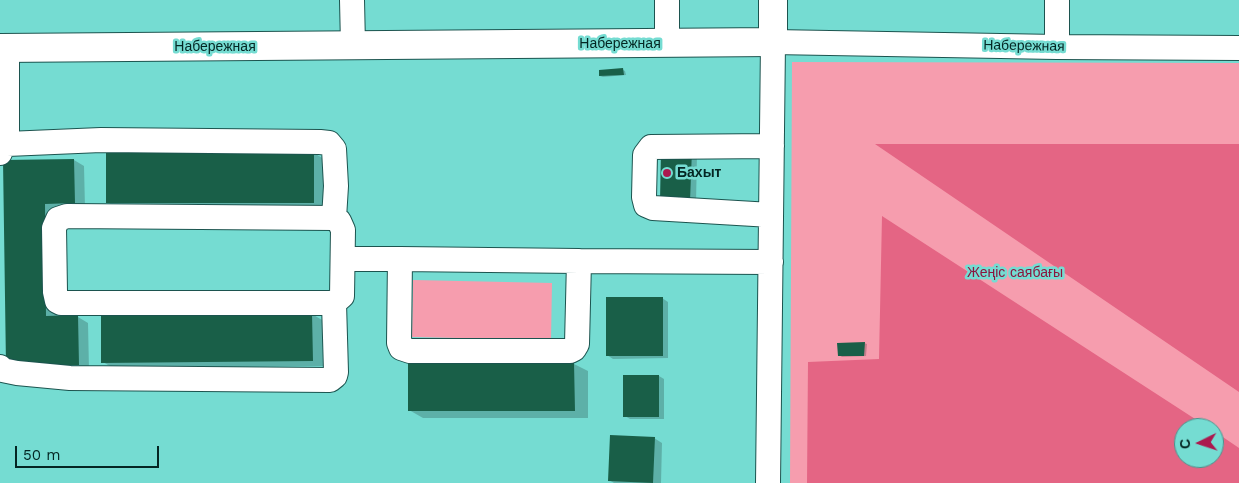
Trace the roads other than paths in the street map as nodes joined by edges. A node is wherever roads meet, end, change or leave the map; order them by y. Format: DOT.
graph roads {
  1 [pos="352,0"];
  2 [pos="667,0"];
  3 [pos="773,0"];
  4 [pos="1057,0"];
  5 [pos="774,42"];
  6 [pos="667,44"];
  7 [pos="353,45"];
  8 [pos="1056,47"];
  9 [pos="3,48"];
  10 [pos="1239,48"];
  11 [pos="772,146"];
  12 [pos="3,148"];
  13 [pos="771,215"];
  14 [pos="334,218"];
  15 [pos="343,259"];
  16 [pos="400,259"];
  17 [pos="579,261"];
  18 [pos="771,262"];
  19 [pos="334,303"];
  20 [pos="0,367"];
  21 [pos="768,483"];
  1 -- 7 [label="street"];
  2 -- 6 [label="street"];
  3 -- 5 [label="main road"];
  4 -- 8 [label="street"];
  5 -- 6 [label="main road, Набережная"];
  5 -- 8 [label="street, Набережная"];
  5 -- 11 [label="street"];
  6 -- 7 [label="main road, Набережная"];
  7 -- 9 [label="main road, Набережная"];
  8 -- 10 [label="street, Набережная"];
  9 -- 12 [label="street"];
  11 -- 13 [label="street"];
  11 -- 13 [label="street"];
  12 -- 14 [label="street"];
  13 -- 18 [label="street"];
  14 -- 15 [label="street"];
  14 -- 19 [label="street"];
  15 -- 16 [label="street"];
  15 -- 19 [label="street"];
  16 -- 17 [label="street"];
  16 -- 17 [label="street"];
  17 -- 18 [label="street"];
  18 -- 21 [label="street"];
  19 -- 20 [label="street"];
}
